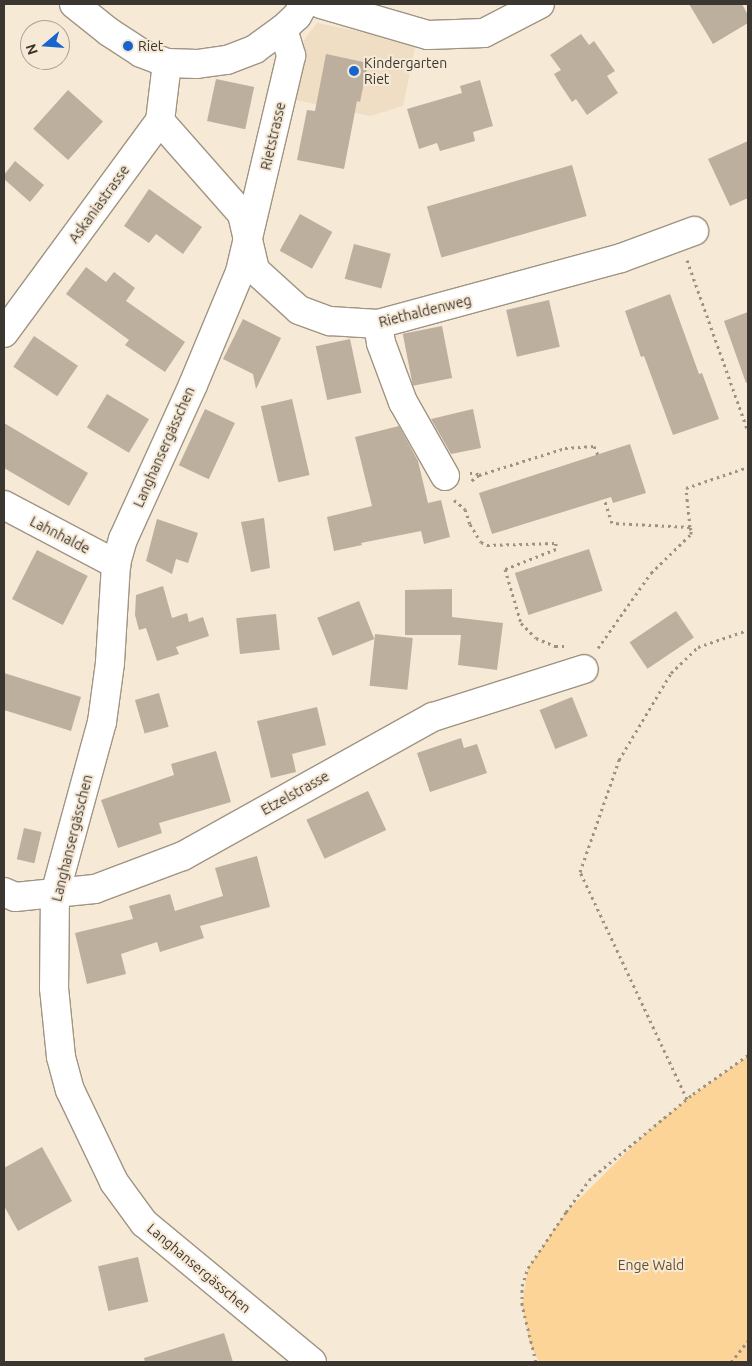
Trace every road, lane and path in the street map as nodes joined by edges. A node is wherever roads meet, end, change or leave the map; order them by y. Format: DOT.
graph roads {
  1 [pos="74,4"];
  2 [pos="304,4"];
  3 [pos="321,4"];
  4 [pos="540,4"];
  5 [pos="283,30"];
  6 [pos="167,63"];
  7 [pos="160,121"];
  8 [pos="686,234"];
  9 [pos="248,242"];
  10 [pos="378,324"];
  11 [pos="4,333"];
  12 [pos="748,431"];
  13 [pos="598,455"];
  14 [pos="748,468"];
  15 [pos="479,475"];
  16 [pos="456,485"];
  17 [pos="604,499"];
  18 [pos="4,505"];
  19 [pos="690,527"];
  20 [pos="116,564"];
  21 [pos="748,630"];
  22 [pos="571,645"];
  23 [pos="584,669"];
  24 [pos="4,892"];
  25 [pos="55,894"];
  26 [pos="748,1056"];
  27 [pos="687,1099"];
  28 [pos="748,1341"];
  29 [pos="312,1362"];
  30 [pos="536,1362"];
  31 [pos="731,1362"];
  1 -- 6 [label="street"];
  2 -- 5 [label="street"];
  3 -- 4 [label="street"];
  5 -- 6 [label="street"];
  5 -- 9 [label="street, Rietstrasse"];
  6 -- 7 [label="street, Askaniastrasse"];
  7 -- 9 [label="street, Riethaldenweg"];
  7 -- 11 [label="street, Askaniastrasse"];
  8 -- 10 [label="street, Riethaldenweg"];
  8 -- 12 [label="path"];
  9 -- 10 [label="street, Riethaldenweg"];
  9 -- 20 [label="street, Langhansergässchen"];
  10 -- 16 [label="street"];
  13 -- 15 [label="path"];
  14 -- 19 [label="path"];
  15 -- 16 [label="path"];
  15 -- 16 [label="path"];
  16 -- 22 [label="path"];
  17 -- 19 [label="path"];
  18 -- 20 [label="street, Lahnhalde"];
  19 -- 23 [label="path"];
  20 -- 25 [label="street, Langhansergässchen"];
  21 -- 27 [label="path"];
  23 -- 25 [label="street, Etzelstrasse"];
  24 -- 25 [label="street, Etzelstrasse"];
  25 -- 29 [label="street, Langhansergässchen"];
  26 -- 27 [label="path"];
  27 -- 30 [label="path"];
  28 -- 31 [label="path"];
}
